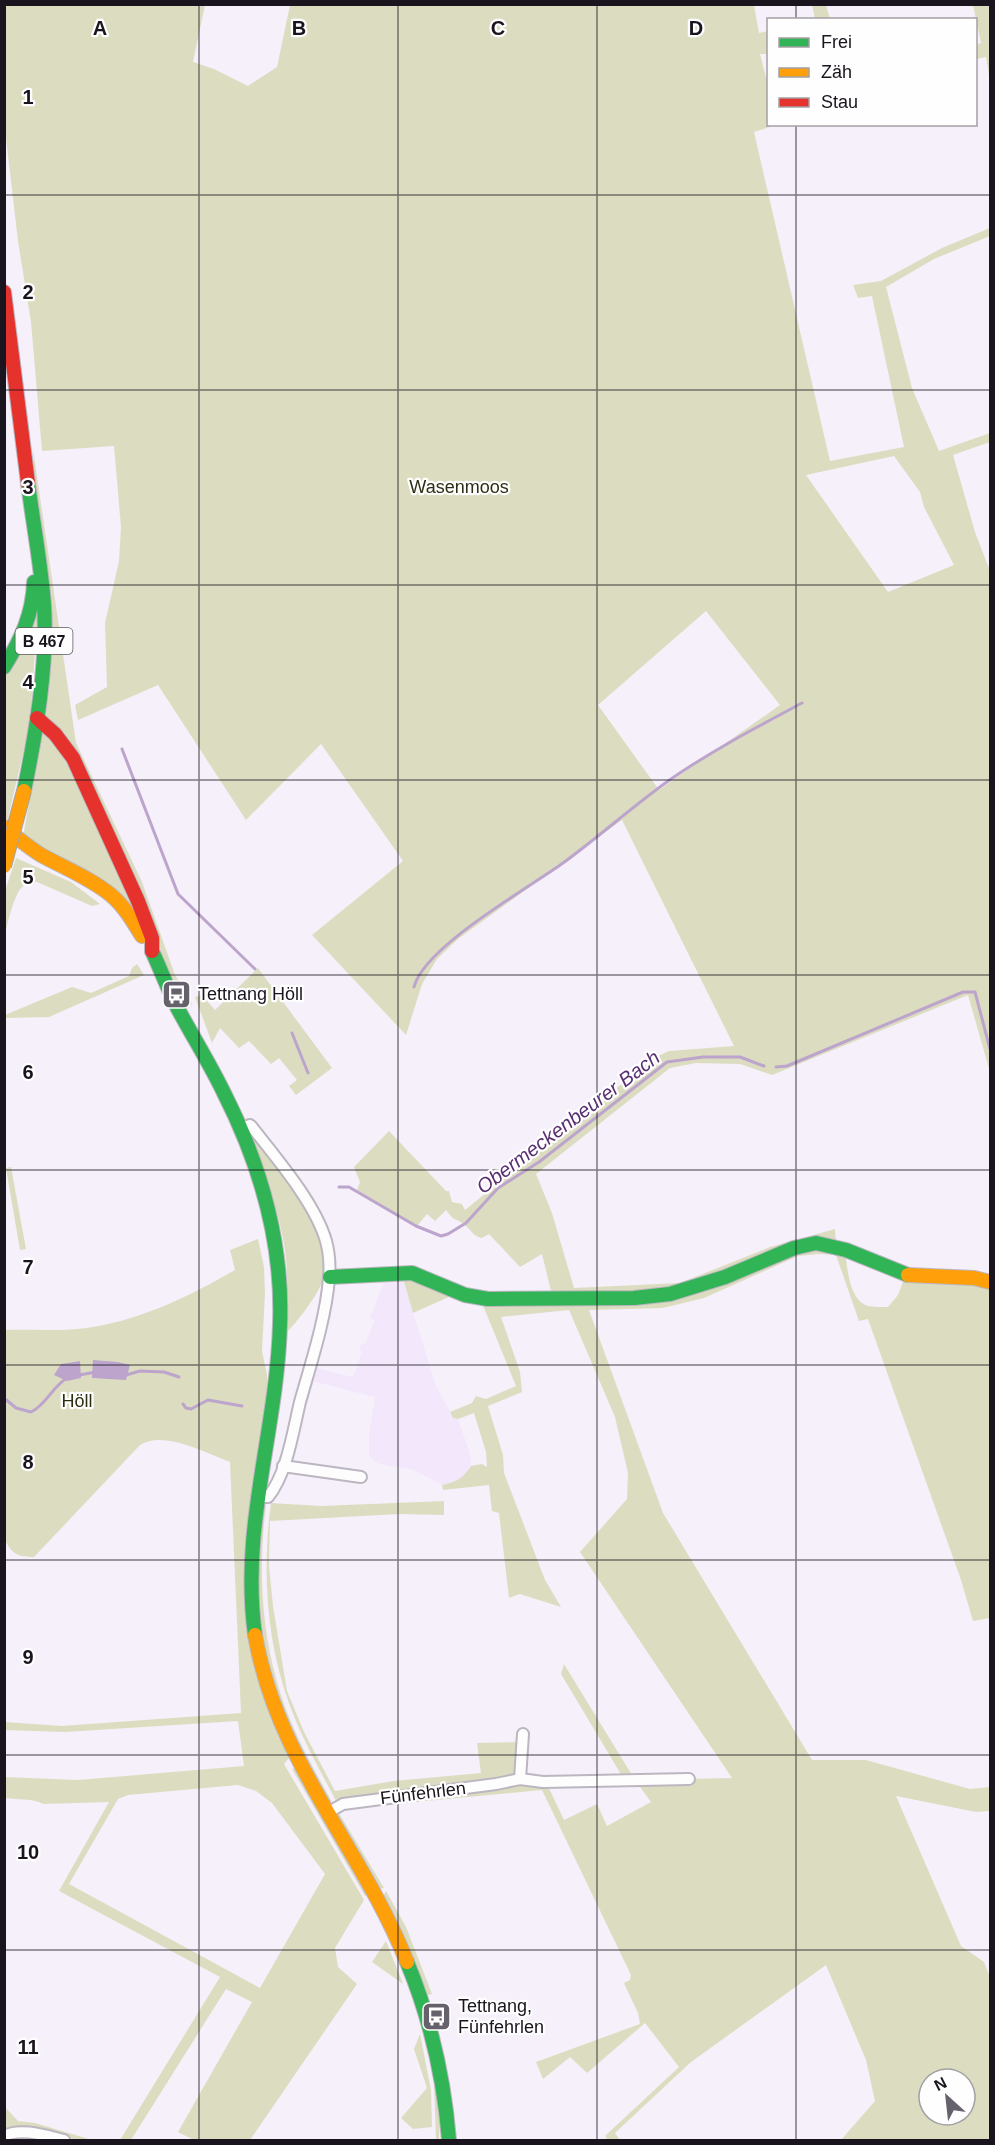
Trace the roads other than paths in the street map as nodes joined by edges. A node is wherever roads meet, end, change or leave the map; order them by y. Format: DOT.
graph roads {
  1 [pos="4,292"];
  2 [pos="39,564"];
  3 [pos="4,667"];
  4 [pos="37,718"];
  5 [pos="4,827"];
  6 [pos="4,866"];
  7 [pos="152,951"];
  8 [pos="241,1128"];
  9 [pos="330,1277"];
  10 [pos="990,1282"];
  11 [pos="283,1466"];
  12 [pos="361,1477"];
  13 [pos="257,1497"];
  14 [pos="523,1734"];
  15 [pos="520,1779"];
  16 [pos="689,1779"];
  17 [pos="327,1813"];
  18 [pos="4,2136"];
  19 [pos="64,2140"];
  20 [pos="449,2140"];
  1 -- 2 [label="main road, B 467"];
  2 -- 3 [label="main road"];
  2 -- 4 [label="main road, B 467"];
  4 -- 6 [label="main road, B 467, bridge"];
  4 -- 7 [label="main road"];
  5 -- 7 [label="main road"];
  7 -- 8 [label="main road"];
  8 -- 9 [label="street"];
  8 -- 13 [label="main road"];
  9 -- 10 [label="main road"];
  9 -- 11 [label="street"];
  11 -- 12 [label="street"];
  11 -- 13 [label="street"];
  13 -- 17 [label="main road"];
  14 -- 15 [label="street"];
  15 -- 16 [label="street, Fünfehrlen"];
  15 -- 17 [label="street, Fünfehrlen"];
  17 -- 20 [label="main road"];
  18 -- 19 [label="street"];
}
